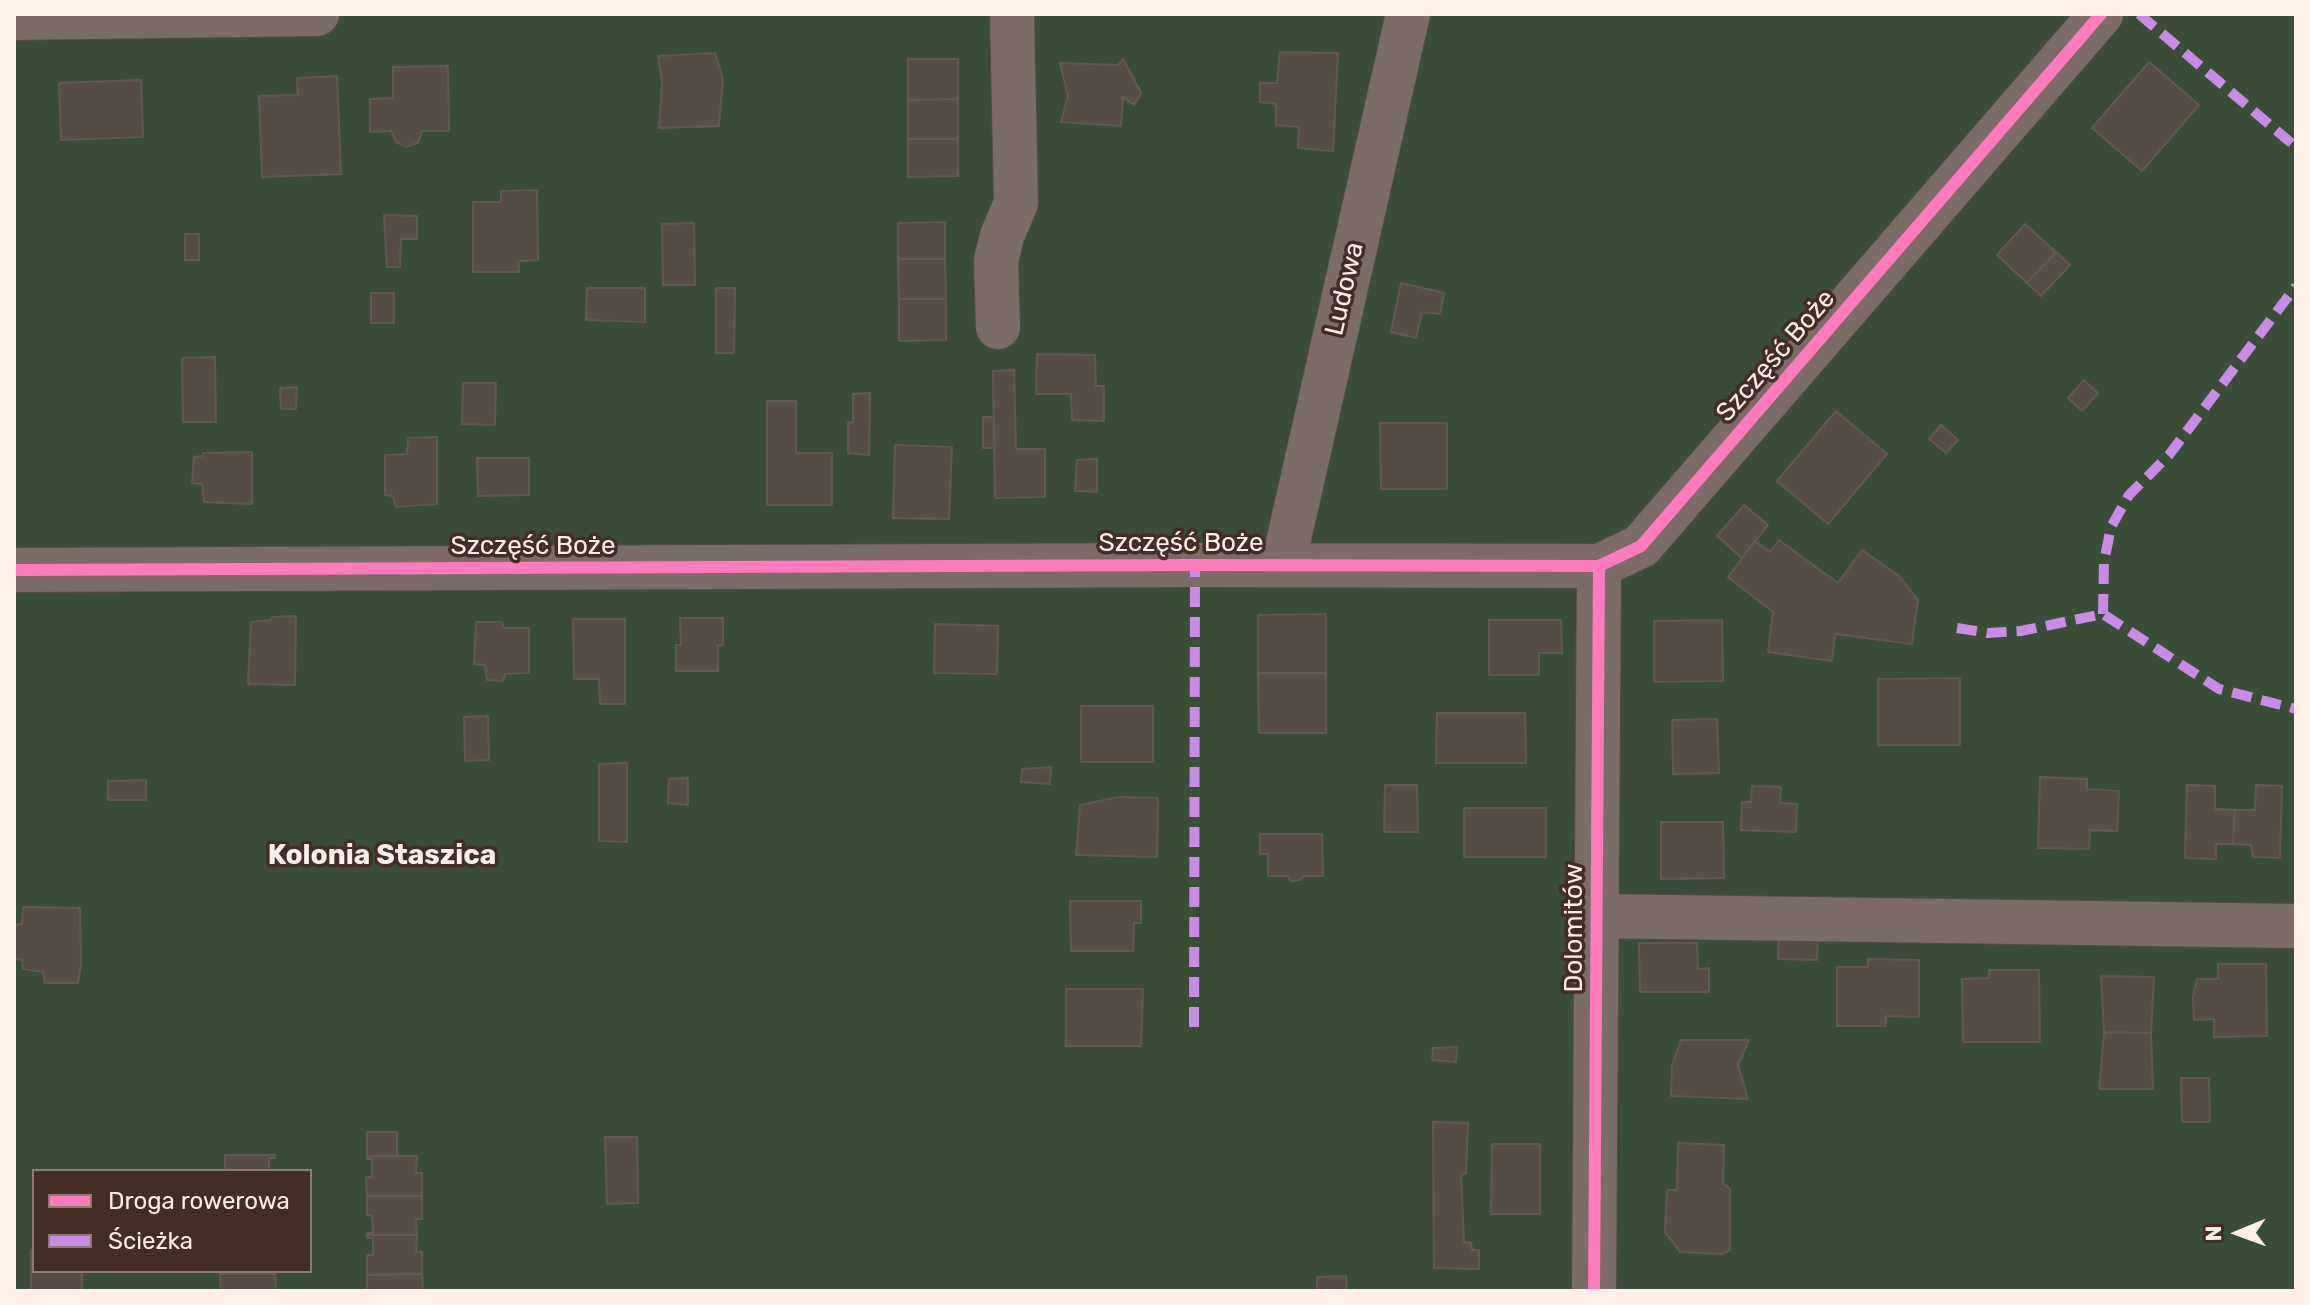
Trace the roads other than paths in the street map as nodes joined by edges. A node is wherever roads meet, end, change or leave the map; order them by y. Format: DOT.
graph roads {
  1 [pos="317,14"];
  2 [pos="1012,14"];
  3 [pos="1408,14"];
  4 [pos="2101,14"];
  5 [pos="14,18"];
  6 [pos="998,327"];
  7 [pos="1283,565"];
  8 [pos="1599,566"];
  9 [pos="14,570"];
  10 [pos="1596,916"];
  11 [pos="2296,926"];
  12 [pos="1594,1291"];
  1 -- 5 [label="street"];
  2 -- 6 [label="street"];
  3 -- 7 [label="street, Ludowa"];
  4 -- 8 [label="street, Szczęść Boże"];
  7 -- 8 [label="street, Szczęść Boże"];
  7 -- 9 [label="street, Szczęść Boże"];
  8 -- 10 [label="street, Dolomitów"];
  10 -- 11 [label="street, Dolomitów"];
  10 -- 12 [label="street, Dolomitów"];
}
